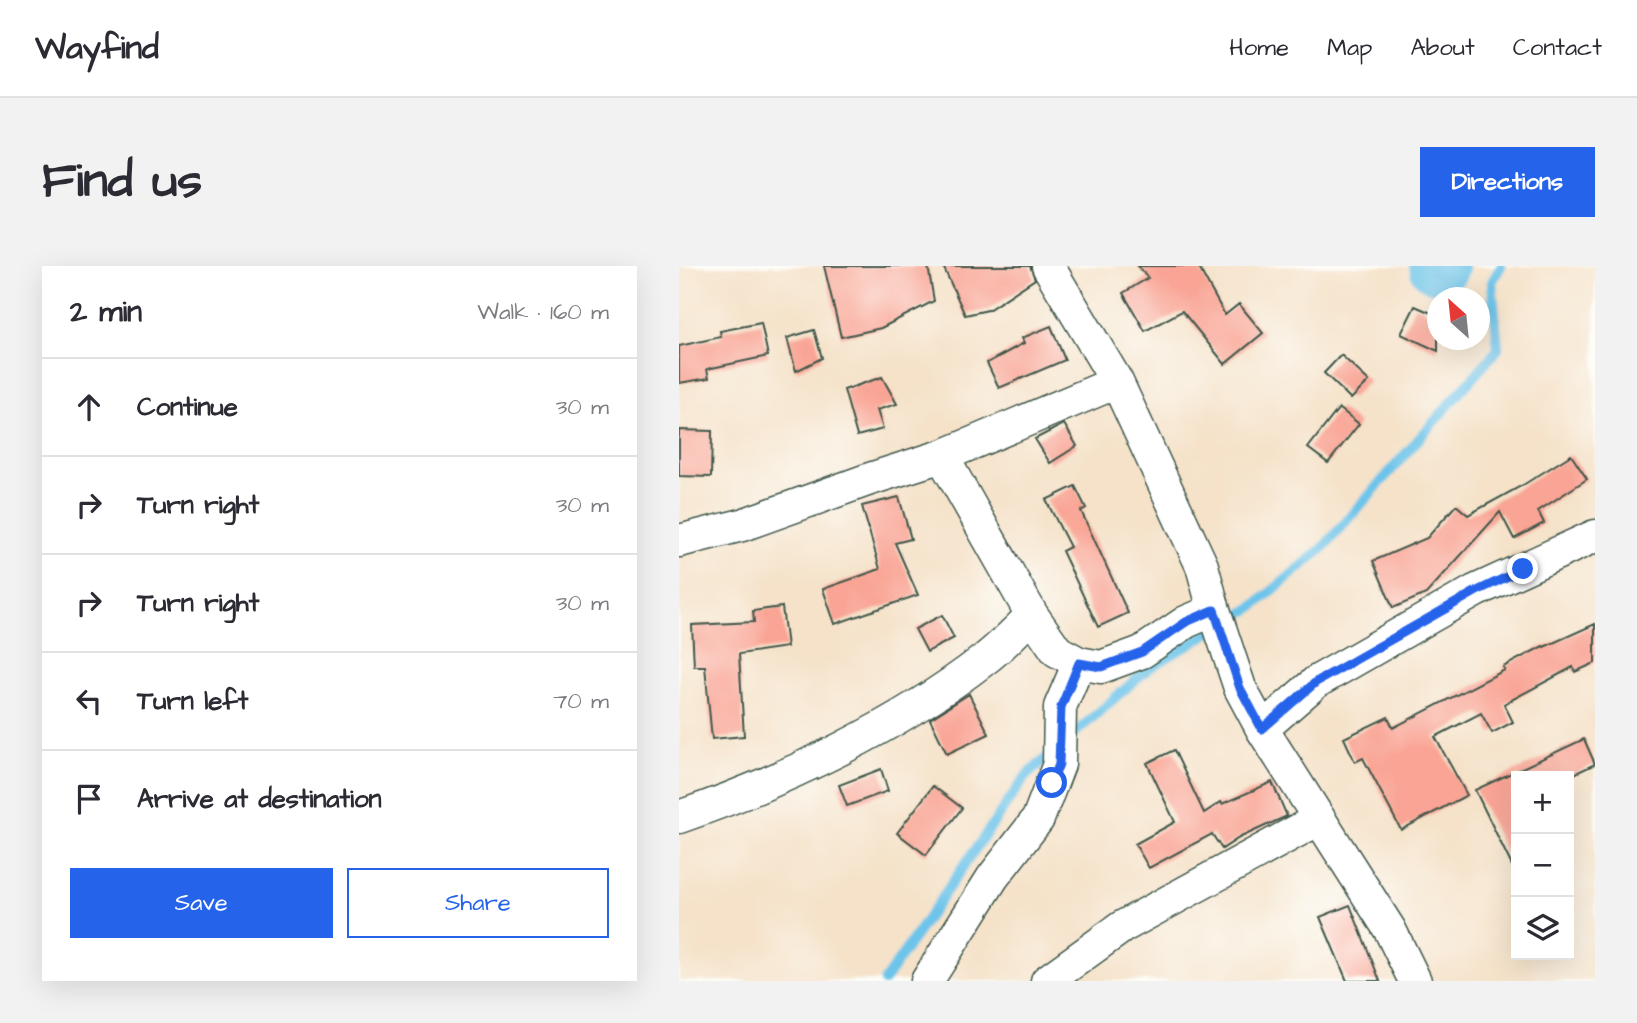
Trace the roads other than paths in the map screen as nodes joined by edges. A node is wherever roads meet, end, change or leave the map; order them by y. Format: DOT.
graph roads {
  1 [pos="1048,266"];
  2 [pos="1117,383"];
  3 [pos="942,456"];
  4 [pos="1595,536"];
  5 [pos="679,541"];
  6 [pos="1214,610"];
  7 [pos="1032,615"];
  8 [pos="1079,663"];
  9 [pos="1262,729"];
  10 [pos="679,817"];
  11 [pos="1319,819"];
  12 [pos="927,981"];
  13 [pos="1047,981"];
  14 [pos="1415,981"];
  1 -- 2 [label="street"];
  2 -- 3 [label="street"];
  2 -- 6 [label="street"];
  3 -- 5 [label="street"];
  3 -- 7 [label="street"];
  4 -- 9 [label="street"];
  6 -- 8 [label="street"];
  6 -- 9 [label="street"];
  7 -- 8 [label="street"];
  7 -- 10 [label="street"];
  8 -- 12 [label="street"];
  9 -- 11 [label="street"];
  11 -- 13 [label="street"];
  11 -- 14 [label="street"];
}
